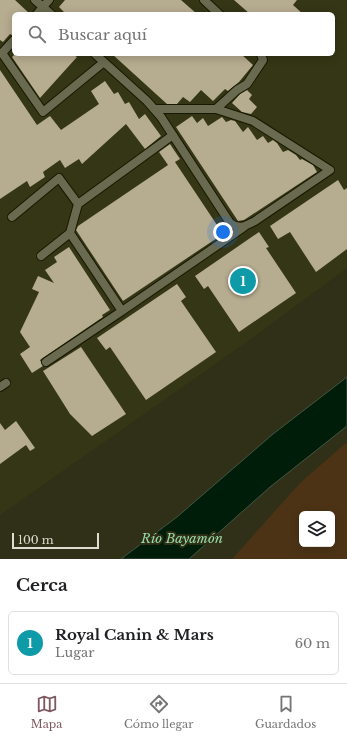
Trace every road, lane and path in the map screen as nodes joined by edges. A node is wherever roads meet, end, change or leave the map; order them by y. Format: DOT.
graph roads {
  1 [pos="35,0"];
  2 [pos="50,0"];
  3 [pos="204,0"];
  4 [pos="43,7"];
  5 [pos="39,12"];
  6 [pos="49,12"];
  7 [pos="217,12"];
  8 [pos="12,42"];
  9 [pos="97,56"];
  10 [pos="262,56"];
  11 [pos="104,62"];
  12 [pos="154,109"];
  13 [pos="216,109"];
  14 [pos="173,135"];
  15 [pos="78,204"];
  16 [pos="12,216"];
  17 [pos="244,227"];
  18 [pos="70,234"];
  19 [pos="40,256"];
  20 [pos="122,311"];
  21 [pos="46,362"];
  1 -- 4 [label="lane"];
  2 -- 4 [label="lane"];
  3 -- 7 [label="lane"];
  4 -- 5 [label="lane"];
  4 -- 6 [label="lane"];
  8 -- 11 [label="lane"];
  9 -- 11 [label="lane"];
  10 -- 13 [label="lane"];
  11 -- 12 [label="lane"];
  12 -- 13 [label="lane"];
  12 -- 14 [label="lane"];
  13 -- 17 [label="lane"];
  14 -- 15 [label="lane"];
  14 -- 17 [label="lane"];
  15 -- 16 [label="lane"];
  15 -- 18 [label="lane"];
  17 -- 20 [label="lane"];
  18 -- 19 [label="lane"];
  18 -- 20 [label="lane"];
  20 -- 21 [label="lane"];
}
